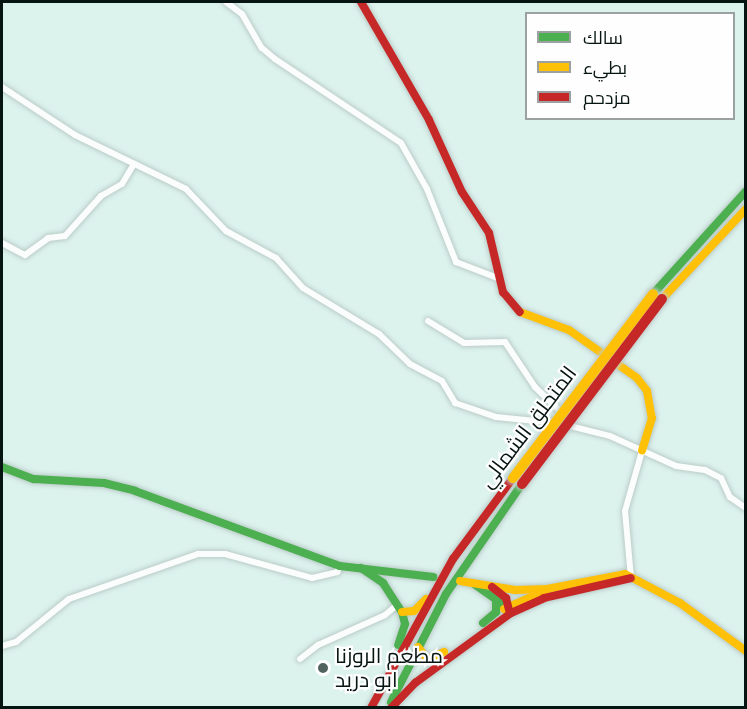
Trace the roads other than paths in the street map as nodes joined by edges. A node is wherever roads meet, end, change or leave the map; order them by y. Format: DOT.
graph roads {
  1 [pos="226,2"];
  2 [pos="361,2"];
  3 [pos="2,87"];
  4 [pos="134,164"];
  5 [pos="746,191"];
  6 [pos="746,209"];
  7 [pos="2,243"];
  8 [pos="500,279"];
  9 [pos="658,296"];
  10 [pos="428,321"];
  11 [pos="575,426"];
  12 [pos="642,451"];
  13 [pos="2,467"];
  14 [pos="517,481"];
  15 [pos="746,508"];
  16 [pos="340,566"];
  17 [pos="382,575"];
  18 [pos="433,578"];
  19 [pos="631,578"];
  20 [pos="460,581"];
  21 [pos="474,584"];
  22 [pos="492,587"];
  23 [pos="547,589"];
  24 [pos="433,593"];
  25 [pos="496,600"];
  26 [pos="400,609"];
  27 [pos="512,610"];
  28 [pos="491,618"];
  29 [pos="2,646"];
  30 [pos="418,647"];
  31 [pos="746,651"];
  32 [pos="300,659"];
  33 [pos="381,688"];
  34 [pos="371,708"];
  35 [pos="389,708"];
  1 -- 8 [label="street"];
  2 -- 8 [label="main road"];
  3 -- 4 [label="street"];
  4 -- 7 [label="street"];
  4 -- 11 [label="street"];
  5 -- 9 [label="main road, المتحلق الشمالي"];
  6 -- 9 [label="main road, المتحلق الشمالي"];
  8 -- 12 [label="main road"];
  9 -- 14 [label="main road, المتحلق الشمالي, bridge"];
  10 -- 11 [label="street"];
  11 -- 12 [label="street"];
  12 -- 15 [label="street"];
  12 -- 19 [label="street"];
  13 -- 16 [label="main road"];
  14 -- 24 [label="main road, المتحلق الشمالي"];
  14 -- 30 [label="main road, المتحلق الشمالي"];
  16 -- 17 [label="main road"];
  16 -- 29 [label="street"];
  17 -- 18 [label="main road"];
  17 -- 26 [label="main road"];
  19 -- 23 [label="main road"];
  19 -- 27 [label="main road"];
  19 -- 31 [label="main road"];
  20 -- 21 [label="main road"];
  21 -- 22 [label="main road"];
  21 -- 25 [label="main road"];
  22 -- 23 [label="main road"];
  22 -- 27 [label="main road"];
  23 -- 27 [label="main road"];
  24 -- 26 [label="main road"];
  24 -- 33 [label="main road, المتحلق الشمالي"];
  25 -- 27 [label="main road"];
  25 -- 28 [label="main road"];
  26 -- 32 [label="street"];
  26 -- 33 [label="main road"];
  27 -- 28 [label="main road"];
  27 -- 35 [label="main road"];
  28 -- 30 [label="main road"];
  30 -- 35 [label="main road, المتحلق الشمالي"];
  33 -- 34 [label="main road, المتحلق الشمالي"];
}
